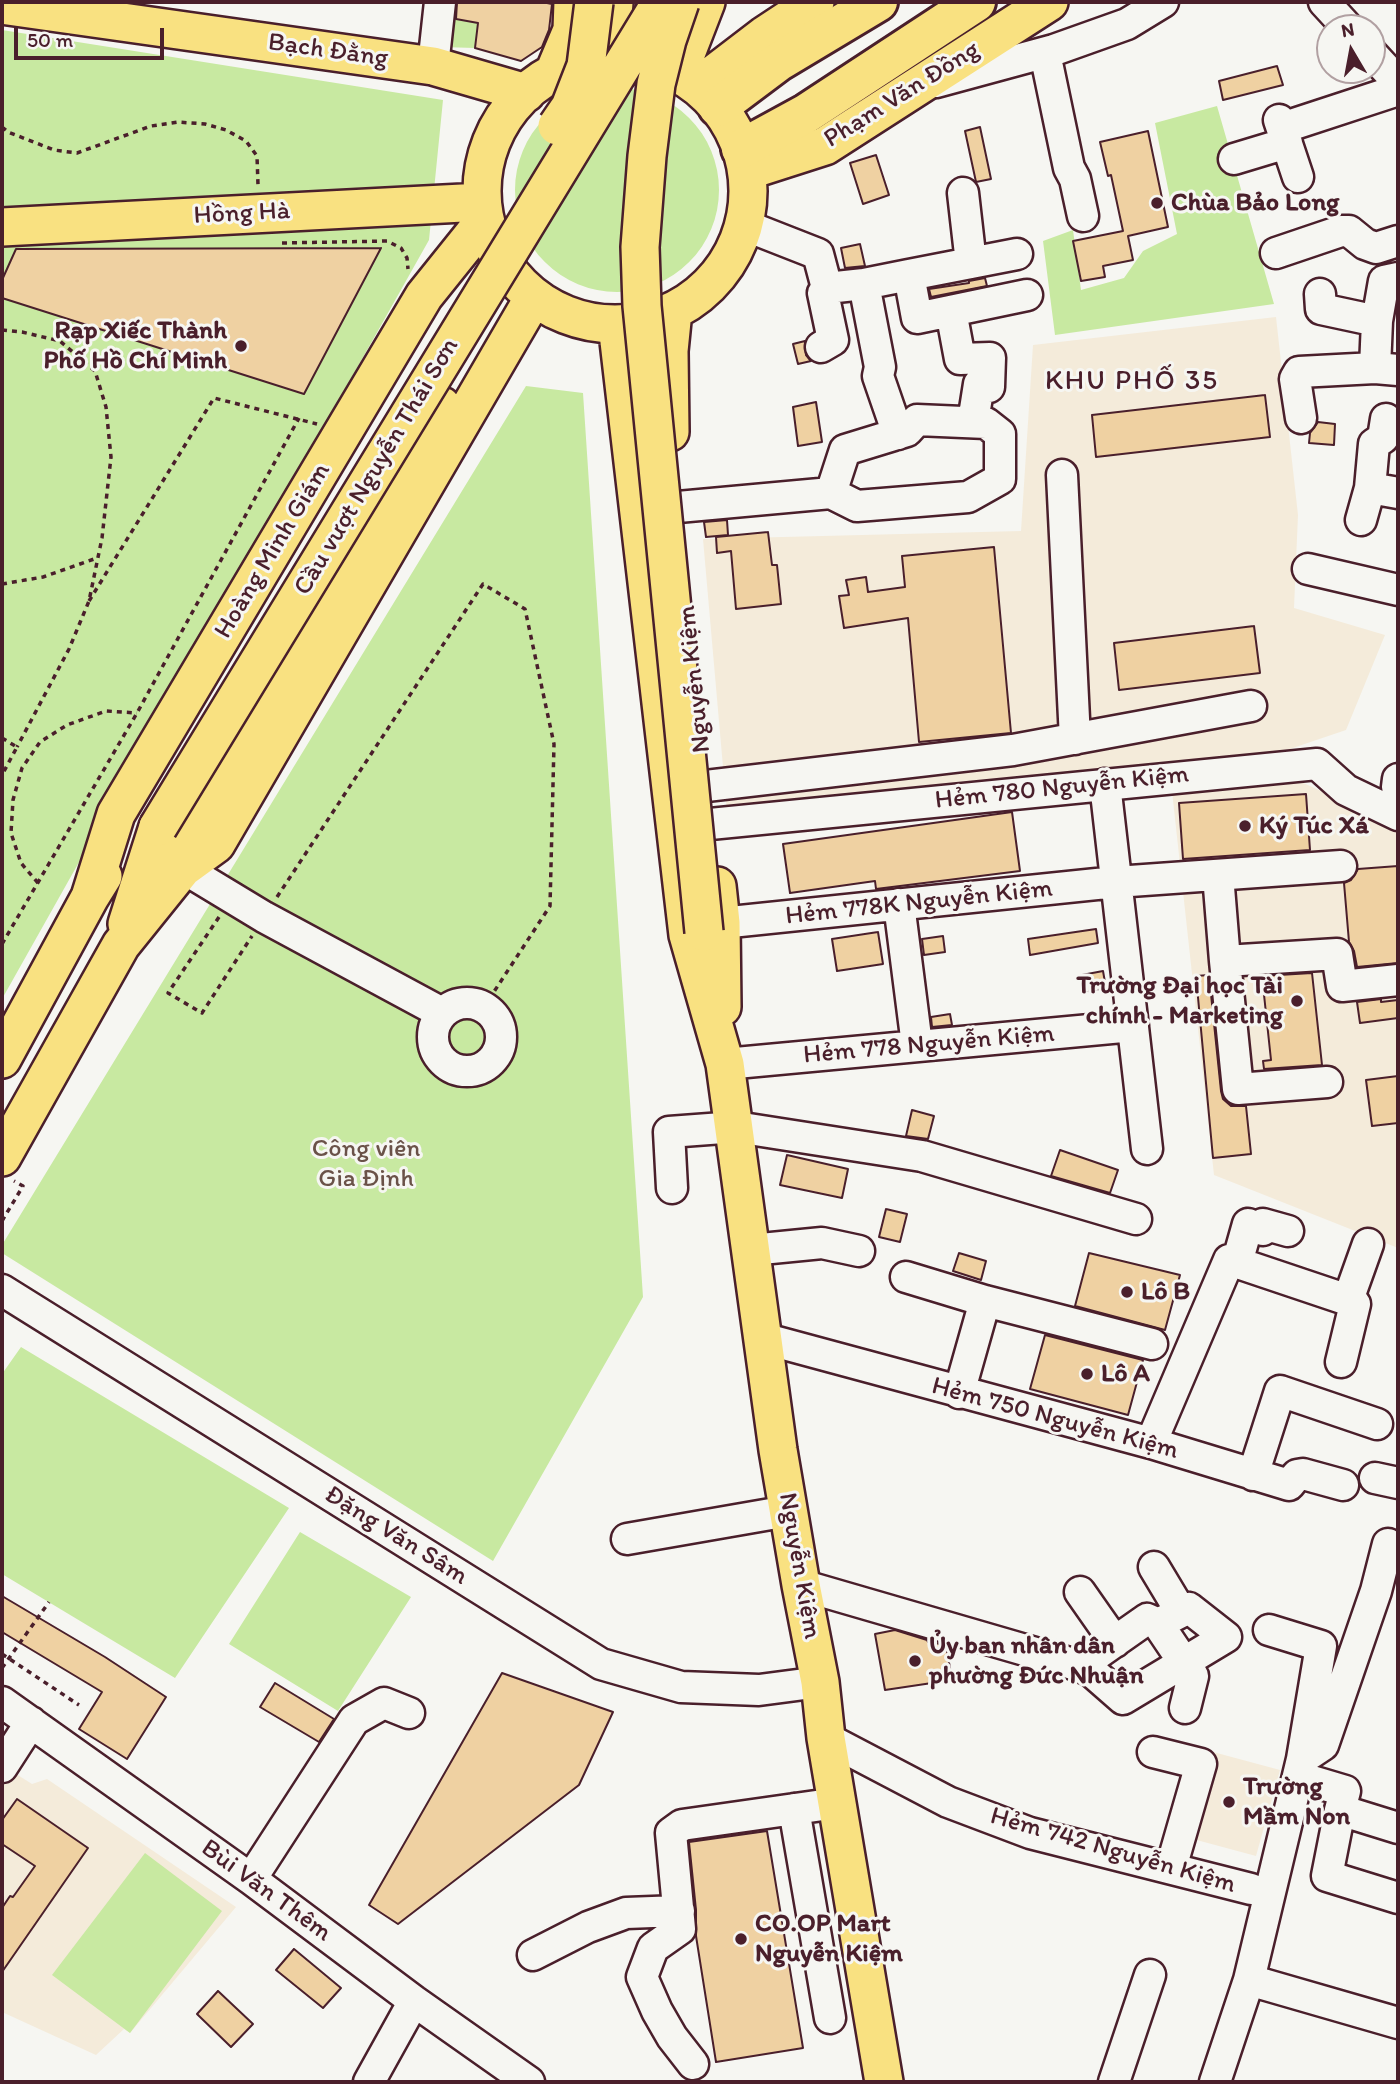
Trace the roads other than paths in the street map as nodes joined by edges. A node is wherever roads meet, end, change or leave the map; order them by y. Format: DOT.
graph roads {
  1 [pos="440,2"];
  2 [pos="573,2"];
  3 [pos="594,2"];
  4 [pos="614,2"];
  5 [pos="644,2"];
  6 [pos="663,2"];
  7 [pos="815,2"];
  8 [pos="976,2"];
  9 [pos="1049,2"];
  10 [pos="1163,2"];
  11 [pos="697,3"];
  12 [pos="2,5"];
  13 [pos="856,6"];
  14 [pos="1045,53"];
  15 [pos="614,59"];
  16 [pos="433,66"];
  17 [pos="1397,82"];
  18 [pos="539,84"];
  19 [pos="699,88"];
  20 [pos="915,88"];
  21 [pos="1283,130"];
  22 [pos="1234,159"];
  23 [pos="744,160"];
  24 [pos="1298,177"];
  25 [pos="963,193"];
  26 [pos="484,211"];
  27 [pos="1083,216"];
  28 [pos="744,225"];
  29 [pos="2,227"];
  30 [pos="1398,241"];
  31 [pos="1276,253"];
  32 [pos="1017,254"];
  33 [pos="971,263"];
  34 [pos="909,275"];
  35 [pos="1398,278"];
  36 [pos="864,284"];
  37 [pos="827,288"];
  38 [pos="526,289"];
  39 [pos="1320,294"];
  40 [pos="1027,295"];
  41 [pos="673,311"];
  42 [pos="951,311"];
  43 [pos="1377,321"];
  44 [pos="617,324"];
  45 [pos="821,347"];
  46 [pos="1386,369"];
  47 [pos="1301,418"];
  48 [pos="979,423"];
  49 [pos="1390,427"];
  50 [pos="898,434"];
  51 [pos="1062,475"];
  52 [pos="1384,491"];
  53 [pos="831,493"];
  54 [pos="678,507"];
  55 [pos="1361,520"];
  56 [pos="1308,569"];
  57 [pos="1398,590"];
  58 [pos="1251,706"];
  59 [pos="1075,738"];
  60 [pos="1105,784"];
  61 [pos="706,786"];
  62 [pos="1398,794"];
  63 [pos="710,824"];
  64 [pos="147,827"];
  65 [pos="1341,866"];
  66 [pos="183,868"];
  67 [pos="1218,875"];
  68 [pos="1116,882"];
  69 [pos="90,897"];
  70 [pos="900,904"];
  71 [pos="713,928"];
  72 [pos="121,945"];
  73 [pos="1225,961"];
  74 [pos="1398,981"];
  75 [pos="442,1013"];
  76 [pos="1133,1026"];
  77 [pos="917,1045"];
  78 [pos="724,1056"];
  79 [pos="2,1059"];
  80 [pos="1327,1082"];
  81 [pos="736,1127"];
  82 [pos="1147,1149"];
  83 [pos="12,1171"];
  84 [pos="671,1188"];
  85 [pos="1136,1219"];
  86 [pos="1288,1231"];
  87 [pos="1368,1244"];
  88 [pos="751,1250"];
  89 [pos="859,1251"];
  90 [pos="1237,1263"];
  91 [pos="906,1277"];
  92 [pos="2,1290"];
  93 [pos="1348,1300"];
  94 [pos="985,1301"];
  95 [pos="762,1338"];
  96 [pos="1152,1344"];
  97 [pos="1341,1362"];
  98 [pos="959,1393"];
  99 [pos="1377,1424"];
  100 [pos="1151,1443"];
  101 [pos="1254,1475"];
  102 [pos="1343,1485"];
  103 [pos="788,1511"];
  104 [pos="627,1539"];
  105 [pos="1388,1544"];
  106 [pos="1154,1567"];
  107 [pos="801,1586"];
  108 [pos="1080,1592"];
  109 [pos="1387,1595"];
  110 [pos="1169,1618"];
  111 [pos="1269,1630"];
  112 [pos="1115,1642"];
  113 [pos="1184,1662"];
  114 [pos="1080,1666"];
  115 [pos="820,1682"];
  116 [pos="2,1702"];
  117 [pos="1185,1708"];
  118 [pos="409,1713"];
  119 [pos="32,1723"];
  120 [pos="826,1738"];
  121 [pos="1153,1752"];
  122 [pos="2,1767"];
  123 [pos="1300,1768"];
  124 [pos="837,1802"];
  125 [pos="794,1809"];
  126 [pos="1340,1810"];
  127 [pos="1398,1828"];
  128 [pos="1171,1868"];
  129 [pos="251,1878"];
  130 [pos="1251,1889"];
  131 [pos="1398,1898"];
  132 [pos="679,1911"];
  133 [pos="533,1955"];
  134 [pos="1150,1975"];
  135 [pos="1249,1980"];
  136 [pos="414,2001"];
  137 [pos="830,2018"];
  138 [pos="1398,2023"];
  139 [pos="693,2064"];
  140 [pos="369,2082"];
  141 [pos="529,2082"];
  142 [pos="884,2082"];
  143 [pos="1114,2082"];
  144 [pos="1215,2082"];
  1 -- 16 [label="street"];
  2 -- 18 [label="main road"];
  3 -- 64 [label="main road, Cầu vượt Nguyễn Thái Sơn, bridge"];
  4 -- 15 [label="main road"];
  5 -- 15 [label="main road"];
  6 -- 11 [label="main road"];
  6 -- 64 [label="main road, Cầu vượt Nguyễn Thái Sơn, bridge"];
  7 -- 19 [label="main road"];
  8 -- 23 [label="highway, Phạm Văn Đồng"];
  9 -- 20 [label="main road, Phạm Văn Đồng"];
  10 -- 14 [label="street"];
  11 -- 19 [label="main road"];
  11 -- 71 [label="main road, bridge"];
  12 -- 16 [label="main road, Bạch Đằng"];
  13 -- 19 [label="highway"];
  14 -- 20 [label="street"];
  14 -- 27 [label="street"];
  15 -- 18 [label="main road"];
  15 -- 19 [label="main road"];
  16 -- 18 [label="main road, Bạch Đằng"];
  17 -- 21 [label="street"];
  18 -- 26 [label="main road"];
  19 -- 23 [label="main road"];
  20 -- 23 [label="main road, Phạm Văn Đồng"];
  21 -- 22 [label="street"];
  21 -- 24 [label="street"];
  23 -- 28 [label="main road"];
  25 -- 33 [label="street"];
  26 -- 29 [label="main road, Hồng Hà"];
  26 -- 38 [label="main road"];
  26 -- 69 [label="main road, Hoàng Minh Giám"];
  28 -- 37 [label="street"];
  28 -- 41 [label="main road"];
  30 -- 31 [label="street"];
  32 -- 33 [label="street"];
  33 -- 34 [label="street"];
  34 -- 36 [label="street"];
  34 -- 42 [label="street"];
  35 -- 43 [label="street"];
  36 -- 37 [label="street"];
  36 -- 50 [label="street"];
  37 -- 45 [label="street"];
  38 -- 44 [label="main road"];
  38 -- 66 [label="main road"];
  39 -- 43 [label="street"];
  40 -- 42 [label="street"];
  41 -- 44 [label="main road"];
  41 -- 54 [label="main road, Nguyễn Kiệm"];
  42 -- 48 [label="street"];
  43 -- 46 [label="street"];
  44 -- 78 [label="main road, Nguyễn Kiệm"];
  46 -- 47 [label="street"];
  48 -- 50 [label="street"];
  48 -- 53 [label="street"];
  49 -- 52 [label="street"];
  50 -- 53 [label="street"];
  51 -- 59 [label="street"];
  52 -- 55 [label="street"];
  53 -- 54 [label="street"];
  54 -- 61 [label="main road, Nguyễn Kiệm"];
  56 -- 57 [label="street"];
  58 -- 59 [label="street"];
  59 -- 61 [label="street"];
  60 -- 62 [label="street, Hẻm 780 Nguyễn Kiệm"];
  60 -- 63 [label="street, Hẻm 780 Nguyễn Kiệm"];
  60 -- 68 [label="street"];
  61 -- 63 [label="main road, Nguyễn Kiệm"];
  63 -- 71 [label="main road, Nguyễn Kiệm"];
  64 -- 69 [label="main road, Hoàng Minh Giám"];
  64 -- 72 [label="main road, Cầu vượt Nguyễn Thái Sơn"];
  65 -- 67 [label="street, Hẻm 778K Nguyễn Kiệm"];
  66 -- 72 [label="main road"];
  66 -- 75 [label="street"];
  67 -- 68 [label="street, Hẻm 778K Nguyễn Kiệm"];
  67 -- 73 [label="street"];
  68 -- 70 [label="street, Hẻm 778K Nguyễn Kiệm"];
  68 -- 76 [label="street"];
  69 -- 79 [label="main road, Hoàng Minh Giám"];
  70 -- 71 [label="street, Hẻm 778K Nguyễn Kiệm"];
  70 -- 77 [label="street"];
  71 -- 78 [label="main road"];
  72 -- 83 [label="main road"];
  73 -- 74 [label="street"];
  73 -- 80 [label="street"];
  75 -- 75 [label="street"];
  76 -- 77 [label="street, Hẻm 778 Nguyễn Kiệm"];
  76 -- 82 [label="street"];
  77 -- 78 [label="street, Hẻm 778 Nguyễn Kiệm"];
  78 -- 81 [label="main road, Nguyễn Kiệm"];
  81 -- 84 [label="street"];
  81 -- 85 [label="street"];
  81 -- 88 [label="main road, Nguyễn Kiệm"];
  86 -- 90 [label="street"];
  87 -- 93 [label="street"];
  88 -- 89 [label="street"];
  88 -- 95 [label="main road, Nguyễn Kiệm"];
  90 -- 93 [label="street"];
  90 -- 100 [label="street"];
  91 -- 94 [label="street"];
  92 -- 115 [label="street, Đặng Văn Sâm"];
  93 -- 97 [label="street"];
  94 -- 96 [label="street"];
  94 -- 98 [label="street"];
  95 -- 98 [label="street, Hẻm 750 Nguyễn Kiệm"];
  95 -- 103 [label="main road, Nguyễn Kiệm"];
  98 -- 100 [label="street, Hẻm 750 Nguyễn Kiệm"];
  99 -- 101 [label="street"];
  100 -- 101 [label="street, Hẻm 750 Nguyễn Kiệm"];
  101 -- 102 [label="street, Hẻm 750 Nguyễn Kiệm"];
  103 -- 104 [label="street"];
  103 -- 107 [label="main road, Nguyễn Kiệm"];
  105 -- 109 [label="street"];
  106 -- 110 [label="street"];
  107 -- 114 [label="street"];
  107 -- 115 [label="main road, Nguyễn Kiệm"];
  108 -- 112 [label="street"];
  109 -- 123 [label="street"];
  110 -- 112 [label="street"];
  110 -- 113 [label="street"];
  110 -- 113 [label="street"];
  111 -- 123 [label="street"];
  112 -- 114 [label="street"];
  113 -- 114 [label="street"];
  113 -- 117 [label="street"];
  115 -- 120 [label="main road, Nguyễn Kiệm"];
  116 -- 119 [label="street, Bùi Văn Thêm"];
  118 -- 129 [label="street"];
  119 -- 122 [label="street"];
  119 -- 129 [label="street, Bùi Văn Thêm"];
  120 -- 124 [label="main road, Nguyễn Kiệm"];
  120 -- 128 [label="street, Hẻm 742 Nguyễn Kiệm"];
  121 -- 128 [label="street"];
  123 -- 126 [label="street"];
  123 -- 135 [label="street"];
  124 -- 125 [label="street"];
  124 -- 142 [label="main road, Nguyễn Kiệm"];
  125 -- 132 [label="street"];
  125 -- 137 [label="street"];
  126 -- 127 [label="street"];
  126 -- 131 [label="street"];
  128 -- 130 [label="street, Hẻm 742 Nguyễn Kiệm"];
  129 -- 136 [label="street, Bùi Văn Thêm"];
  132 -- 133 [label="street"];
  132 -- 139 [label="street"];
  134 -- 143 [label="street"];
  135 -- 138 [label="street"];
  135 -- 144 [label="street"];
  136 -- 140 [label="street"];
  136 -- 141 [label="street, Bùi Văn Thêm"];
}
